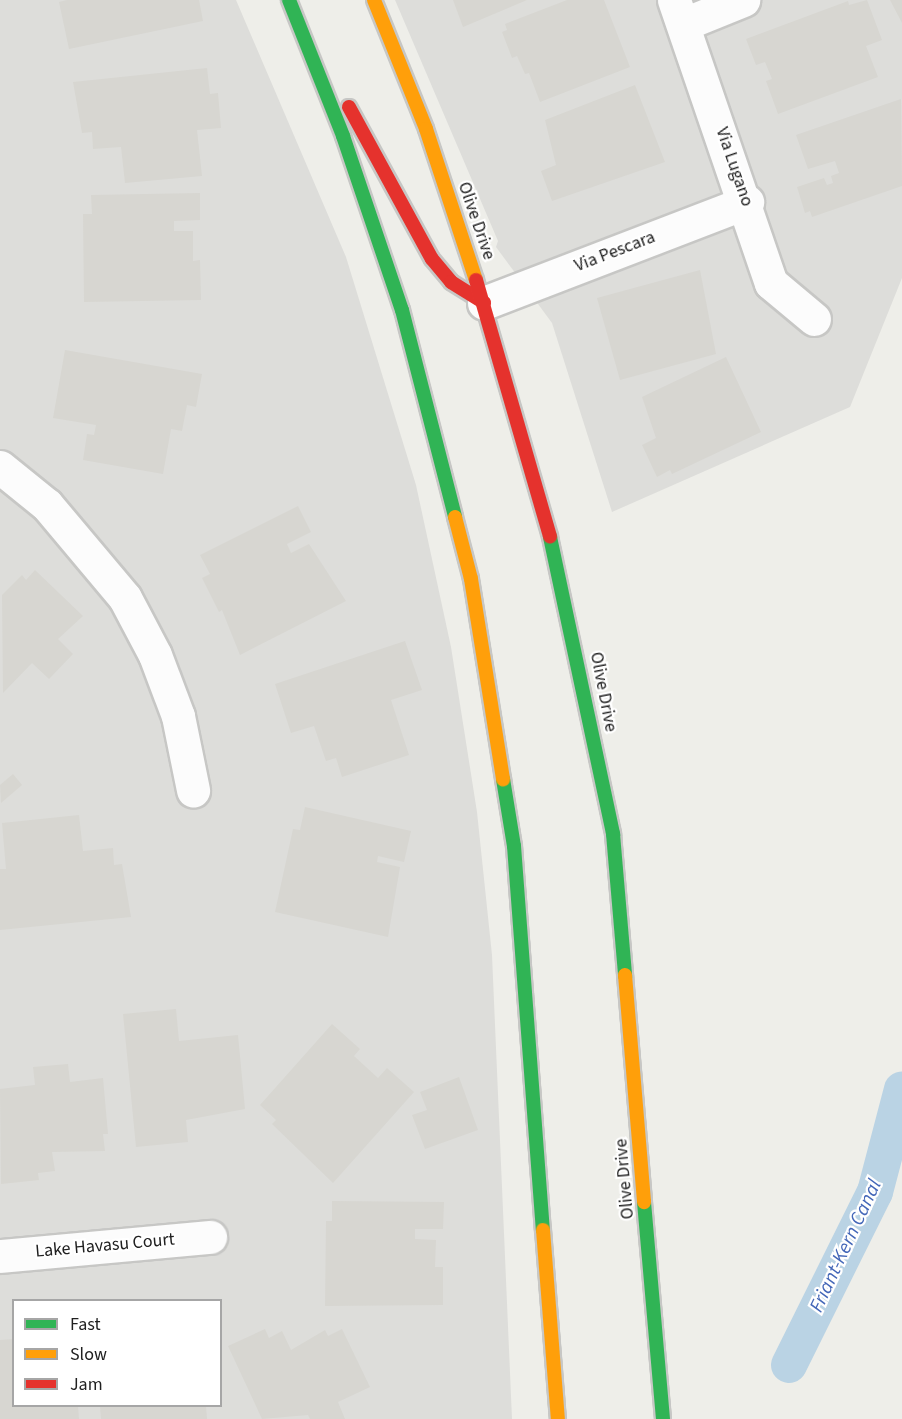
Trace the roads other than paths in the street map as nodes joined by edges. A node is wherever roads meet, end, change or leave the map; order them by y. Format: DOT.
graph roads {
  1 [pos="290,0"];
  2 [pos="374,0"];
  3 [pos="743,0"];
  4 [pos="679,12"];
  5 [pos="747,202"];
  6 [pos="484,303"];
  7 [pos="814,319"];
  8 [pos="0,467"];
  9 [pos="193,790"];
  10 [pos="210,1237"];
  11 [pos="0,1256"];
  12 [pos="558,1419"];
  13 [pos="663,1419"];
  1 -- 6 [label="main road"];
  1 -- 12 [label="main road"];
  2 -- 6 [label="main road, Olive Drive"];
  3 -- 4 [label="street"];
  4 -- 5 [label="street, Via Lugano"];
  5 -- 6 [label="street, Via Pescara"];
  5 -- 7 [label="street, Via Lugano"];
  6 -- 13 [label="main road, Olive Drive"];
  8 -- 9 [label="street"];
  10 -- 11 [label="street, Lake Havasu Court"];
}
